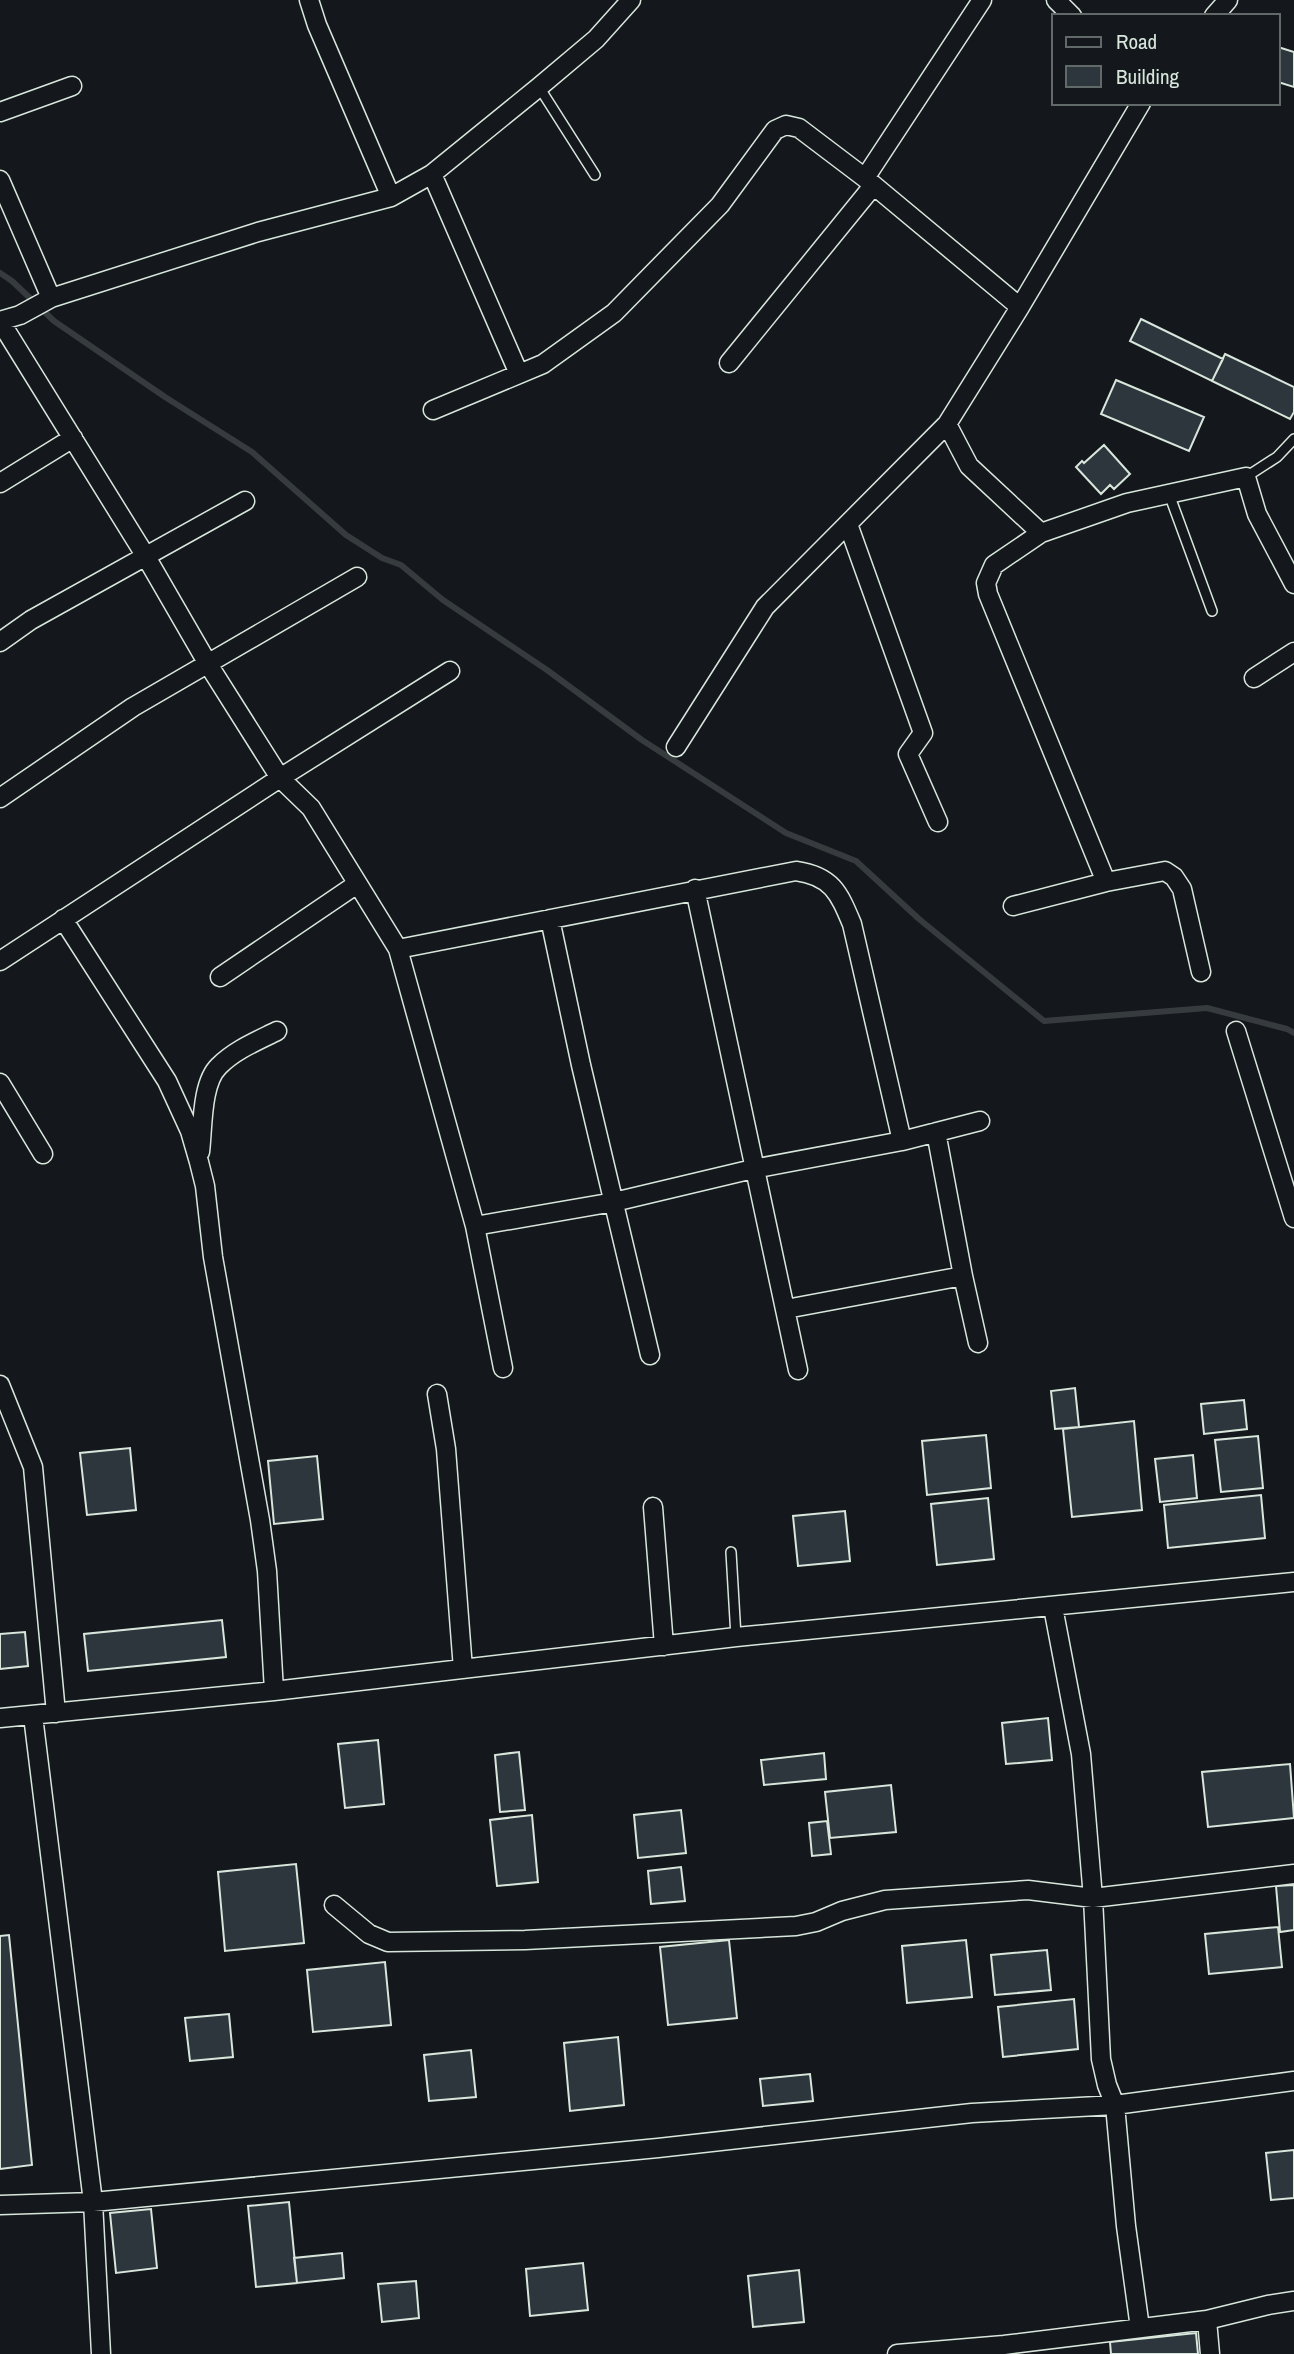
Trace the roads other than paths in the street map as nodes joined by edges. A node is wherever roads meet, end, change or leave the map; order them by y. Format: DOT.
graph roads {
  1 [pos="309,0"];
  2 [pos="631,0"];
  3 [pos="982,0"];
  4 [pos="1056,0"];
  5 [pos="1070,14"];
  6 [pos="72,86"];
  7 [pos="539,87"];
  8 [pos="1140,105"];
  9 [pos="0,112"];
  10 [pos="432,174"];
  11 [pos="595,175"];
  12 [pos="0,180"];
  13 [pos="869,182"];
  14 [pos="391,197"];
  15 [pos="48,300"];
  16 [pos="1020,307"];
  17 [pos="0,321"];
  18 [pos="729,363"];
  19 [pos="519,374"];
  20 [pos="433,410"];
  21 [pos="947,424"];
  22 [pos="74,438"];
  23 [pos="1294,439"];
  24 [pos="1245,477"];
  25 [pos="0,483"];
  26 [pos="1169,494"];
  27 [pos="245,501"];
  28 [pos="848,524"];
  29 [pos="1041,533"];
  30 [pos="145,555"];
  31 [pos="357,577"];
  32 [pos="1294,584"];
  33 [pos="1212,611"];
  34 [pos="0,642"];
  35 [pos="1294,652"];
  36 [pos="208,664"];
  37 [pos="450,671"];
  38 [pos="1255,678"];
  39 [pos="676,747"];
  40 [pos="279,778"];
  41 [pos="0,798"];
  42 [pos="938,822"];
  43 [pos="1106,882"];
  44 [pos="357,884"];
  45 [pos="695,889"];
  46 [pos="1013,906"];
  47 [pos="63,919"];
  48 [pos="550,919"];
  49 [pos="398,950"];
  50 [pos="0,961"];
  51 [pos="1201,972"];
  52 [pos="220,977"];
  53 [pos="276,1031"];
  54 [pos="1236,1031"];
  55 [pos="0,1083"];
  56 [pos="980,1121"];
  57 [pos="936,1132"];
  58 [pos="902,1141"];
  59 [pos="43,1154"];
  60 [pos="199,1162"];
  61 [pos="754,1169"];
  62 [pos="614,1202"];
  63 [pos="1294,1218"];
  64 [pos="475,1226"];
  65 [pos="963,1276"];
  66 [pos="786,1309"];
  67 [pos="978,1343"];
  68 [pos="650,1355"];
  69 [pos="503,1368"];
  70 [pos="798,1370"];
  71 [pos="1,1389"];
  72 [pos="438,1394"];
  73 [pos="653,1507"];
  74 [pos="731,1552"];
  75 [pos="1294,1582"];
  76 [pos="1053,1607"];
  77 [pos="736,1637"];
  78 [pos="664,1646"];
  79 [pos="464,1669"];
  80 [pos="274,1691"];
  81 [pos="56,1713"];
  82 [pos="33,1716"];
  83 [pos="0,1718"];
  84 [pos="1294,1874"];
  85 [pos="1093,1898"];
  86 [pos="334,1905"];
  87 [pos="1294,2081"];
  88 [pos="1115,2105"];
  89 [pos="93,2202"];
  90 [pos="0,2205"];
  91 [pos="1294,2301"];
  92 [pos="1207,2320"];
  93 [pos="1140,2328"];
  94 [pos="101,2354"];
  95 [pos="897,2354"];
  96 [pos="1210,2354"];
  1 -- 14 [label="street"];
  2 -- 7 [label="street"];
  3 -- 13 [label="street"];
  4 -- 5 [label="street"];
  6 -- 9 [label="street"];
  7 -- 10 [label="street"];
  7 -- 11 [label="lane"];
  8 -- 16 [label="street"];
  10 -- 14 [label="street"];
  10 -- 19 [label="street"];
  12 -- 15 [label="street"];
  13 -- 16 [label="street"];
  13 -- 18 [label="street"];
  13 -- 19 [label="street"];
  14 -- 15 [label="street"];
  15 -- 17 [label="street"];
  16 -- 21 [label="street"];
  17 -- 22 [label="street"];
  19 -- 20 [label="street"];
  21 -- 28 [label="street"];
  21 -- 29 [label="street"];
  22 -- 25 [label="street"];
  22 -- 30 [label="street"];
  23 -- 24 [label="lane"];
  24 -- 26 [label="street"];
  24 -- 32 [label="street"];
  26 -- 29 [label="street"];
  26 -- 33 [label="lane"];
  27 -- 30 [label="street"];
  28 -- 39 [label="street"];
  28 -- 42 [label="street"];
  29 -- 43 [label="street"];
  30 -- 34 [label="street"];
  30 -- 36 [label="street"];
  31 -- 36 [label="street"];
  35 -- 38 [label="street"];
  36 -- 40 [label="street"];
  36 -- 41 [label="street"];
  37 -- 40 [label="street"];
  40 -- 44 [label="street"];
  40 -- 47 [label="street"];
  43 -- 46 [label="street"];
  43 -- 51 [label="street"];
  44 -- 49 [label="street"];
  44 -- 52 [label="street"];
  45 -- 48 [label="street"];
  45 -- 58 [label="street"];
  45 -- 61 [label="street"];
  47 -- 50 [label="street"];
  47 -- 60 [label="street"];
  48 -- 49 [label="street"];
  48 -- 62 [label="street"];
  49 -- 64 [label="street"];
  53 -- 60 [label="street"];
  54 -- 63 [label="street"];
  55 -- 59 [label="street"];
  56 -- 57 [label="street"];
  57 -- 58 [label="street"];
  57 -- 65 [label="street"];
  58 -- 61 [label="street"];
  60 -- 80 [label="street"];
  61 -- 62 [label="street"];
  61 -- 66 [label="street"];
  62 -- 64 [label="street"];
  62 -- 68 [label="street"];
  64 -- 69 [label="street"];
  65 -- 66 [label="street"];
  65 -- 67 [label="street"];
  66 -- 70 [label="street"];
  71 -- 81 [label="street"];
  72 -- 79 [label="street"];
  73 -- 78 [label="street"];
  74 -- 77 [label="lane"];
  75 -- 76 [label="street"];
  76 -- 77 [label="street"];
  76 -- 85 [label="street"];
  77 -- 78 [label="street"];
  78 -- 79 [label="street"];
  79 -- 80 [label="street"];
  80 -- 81 [label="street"];
  81 -- 82 [label="street"];
  82 -- 83 [label="street"];
  82 -- 89 [label="street"];
  84 -- 85 [label="street"];
  85 -- 86 [label="street"];
  85 -- 88 [label="street"];
  87 -- 88 [label="street"];
  88 -- 89 [label="street"];
  88 -- 93 [label="street"];
  89 -- 90 [label="street"];
  89 -- 94 [label="street"];
  91 -- 92 [label="street"];
  92 -- 93 [label="street"];
  92 -- 96 [label="street"];
  93 -- 95 [label="street"];
}
